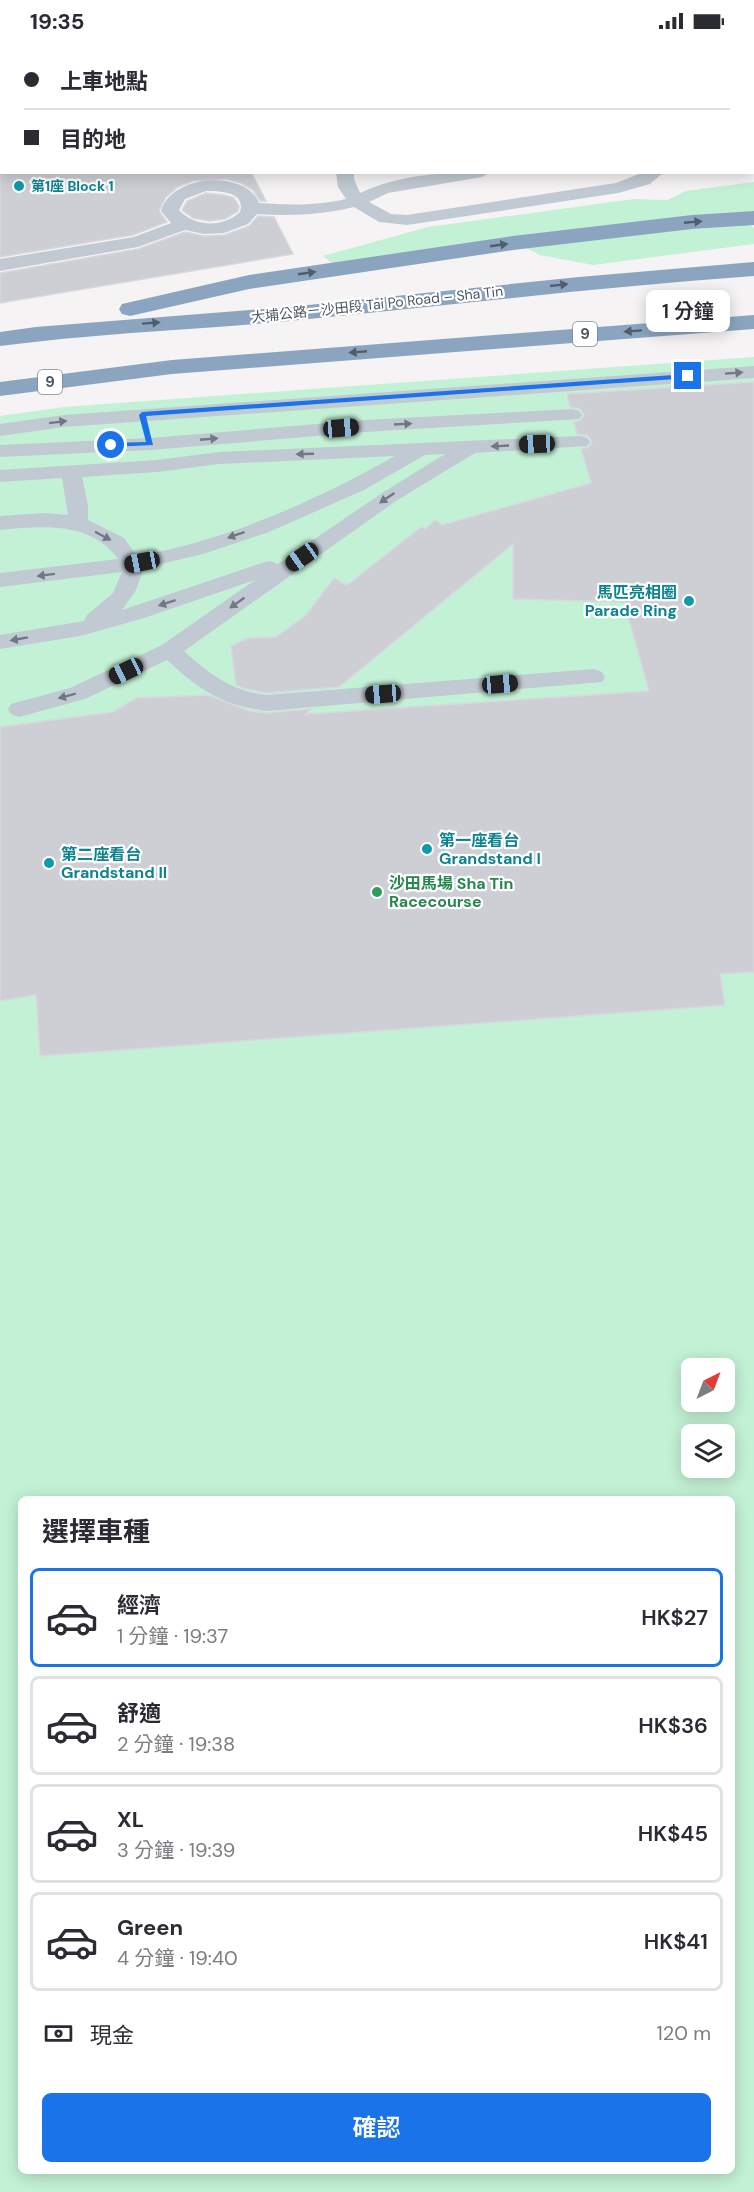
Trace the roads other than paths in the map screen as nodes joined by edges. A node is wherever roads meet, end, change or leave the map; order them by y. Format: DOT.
graph roads {
  1 [pos="345,174"];
  2 [pos="469,174"];
  3 [pos="653,174"];
  4 [pos="224,179"];
  5 [pos="251,207"];
  6 [pos="754,218"];
  7 [pos="184,224"];
  8 [pos="0,265"];
  9 [pos="754,269"];
  10 [pos="754,322"];
  11 [pos="30,335"];
  12 [pos="0,339"];
  13 [pos="754,372"];
  14 [pos="0,389"];
  15 [pos="142,415"];
  16 [pos="572,415"];
  17 [pos="0,430"];
  18 [pos="580,442"];
  19 [pos="150,444"];
  20 [pos="474,447"];
  21 [pos="421,450"];
  22 [pos="0,451"];
  23 [pos="219,458"];
  24 [pos="71,472"];
  25 [pos="0,476"];
  26 [pos="0,523"];
  27 [pos="78,523"];
  28 [pos="302,557"];
  29 [pos="0,580"];
  30 [pos="80,628"];
  31 [pos="0,642"];
  32 [pos="170,650"];
  33 [pos="594,677"];
  34 [pos="19,709"];
  1 -- 3 [label="lane"];
  2 -- 5 [label="lane"];
  4 -- 5 [label="lane"];
  4 -- 7 [label="lane"];
  5 -- 7 [label="lane"];
  11 -- 6 [label="highway, one-way"];
  7 -- 8 [label="lane"];
  11 -- 9 [label="highway, 大埔公路－沙田段 Tai Po Road – Sha Tin, one-way"];
  10 -- 14 [label="highway, 9, one-way"];
  11 -- 12 [label="highway, 大埔公路－沙田段 Tai Po Road – Sha Tin"];
  15 -- 13 [label="lane, one-way"];
  17 -- 15 [label="lane, one-way"];
  15 -- 19 [label="lane"];
  19 -- 16 [label="lane, one-way"];
  18 -- 20 [label="lane, one-way"];
  19 -- 22 [label="lane"];
  19 -- 23 [label="lane"];
  20 -- 21 [label="lane"];
  20 -- 28 [label="lane, one-way"];
  21 -- 23 [label="lane, one-way"];
  21 -- 29 [label="lane, one-way"];
  23 -- 24 [label="lane"];
  24 -- 25 [label="lane"];
  24 -- 27 [label="lane"];
  26 -- 27 [label="lane"];
  27 -- 30 [label="lane, one-way"];
  28 -- 30 [label="lane, one-way"];
  28 -- 32 [label="lane, one-way"];
  30 -- 31 [label="lane, one-way"];
  32 -- 33 [label="lane"];
  32 -- 34 [label="lane, one-way"];
}
